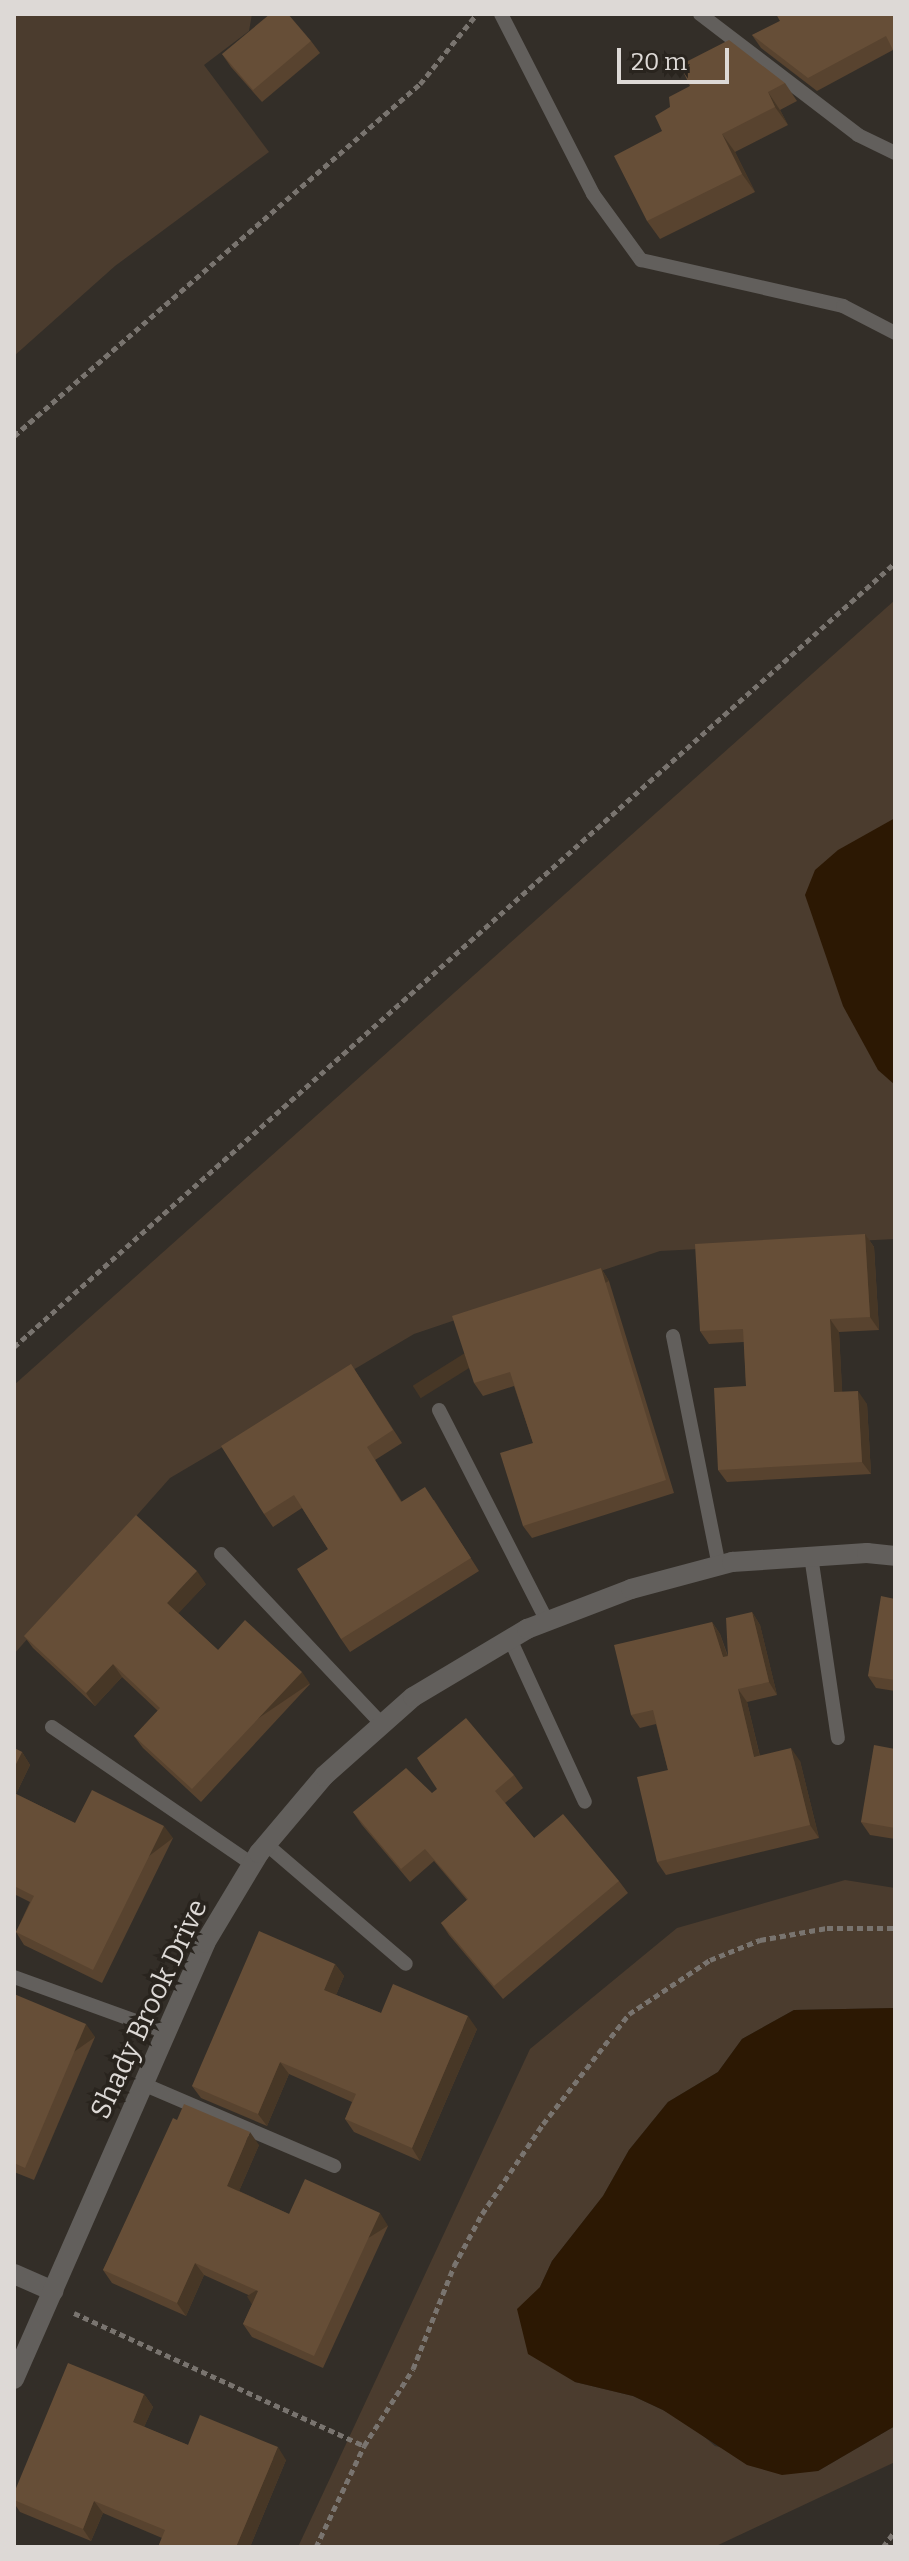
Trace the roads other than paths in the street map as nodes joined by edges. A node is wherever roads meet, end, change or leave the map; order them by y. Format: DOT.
graph roads {
  1 [pos="501,14"];
  2 [pos="700,14"];
  3 [pos="895,153"];
  4 [pos="895,333"];
  5 [pos="673,1336"];
  6 [pos="439,1410"];
  7 [pos="221,1554"];
  8 [pos="811,1556"];
  9 [pos="895,1556"];
  10 [pos="719,1566"];
  11 [pos="547,1621"];
  12 [pos="510,1639"];
  13 [pos="382,1724"];
  14 [pos="52,1727"];
  15 [pos="838,1738"];
  16 [pos="585,1802"];
  17 [pos="266,1844"];
  18 [pos="252,1864"];
  19 [pos="406,1964"];
  20 [pos="14,1977"];
  21 [pos="166,2032"];
  22 [pos="143,2084"];
  23 [pos="334,2166"];
  24 [pos="14,2274"];
  25 [pos="53,2291"];
  26 [pos="14,2379"];
  1 -- 4 [label="lane"];
  2 -- 3 [label="lane"];
  5 -- 10 [label="lane"];
  6 -- 11 [label="lane"];
  7 -- 13 [label="lane"];
  8 -- 9 [label="street, Shady Brook Drive"];
  8 -- 10 [label="street, Shady Brook Drive"];
  8 -- 15 [label="lane"];
  10 -- 11 [label="street, Shady Brook Drive"];
  11 -- 12 [label="street, Shady Brook Drive"];
  12 -- 13 [label="street, Shady Brook Drive"];
  12 -- 16 [label="lane"];
  13 -- 17 [label="street, Shady Brook Drive"];
  14 -- 18 [label="lane"];
  17 -- 18 [label="street, Shady Brook Drive"];
  17 -- 19 [label="lane"];
  18 -- 21 [label="street, Shady Brook Drive"];
  20 -- 21 [label="lane"];
  21 -- 22 [label="street, Shady Brook Drive"];
  22 -- 23 [label="lane"];
  22 -- 25 [label="street, Shady Brook Drive"];
  24 -- 25 [label="street"];
  25 -- 26 [label="street, Shady Brook Drive"];
}
